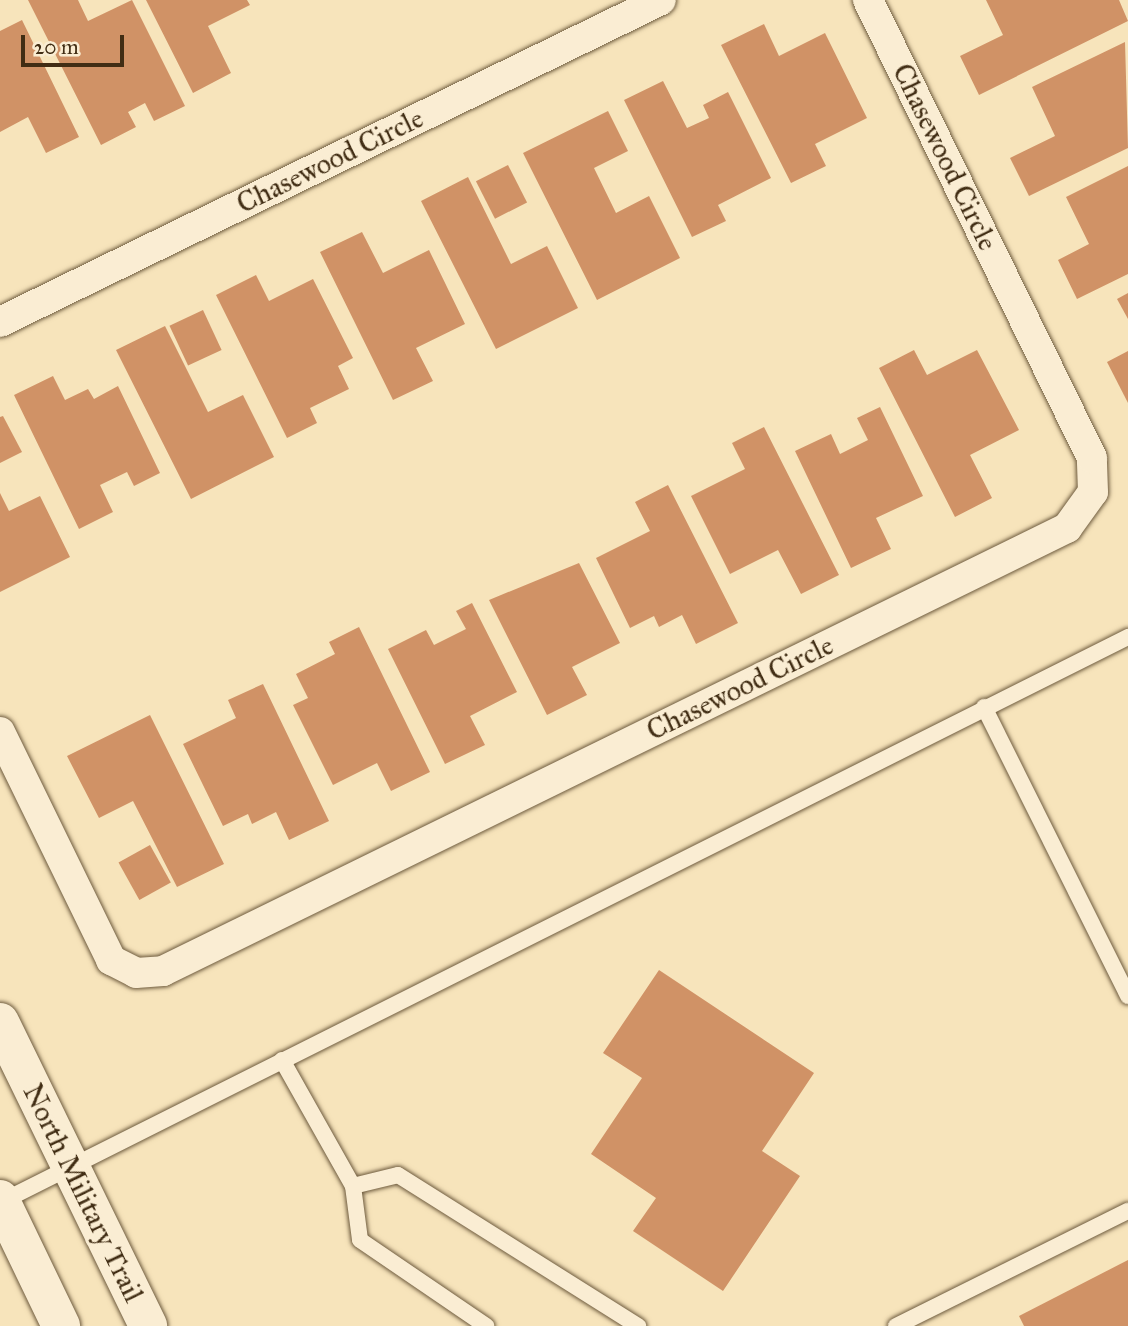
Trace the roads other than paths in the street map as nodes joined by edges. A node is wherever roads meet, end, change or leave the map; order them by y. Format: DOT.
graph roads {
  1 [pos="661,0"];
  2 [pos="868,0"];
  3 [pos="0,322"];
  4 [pos="1128,637"];
  5 [pos="984,708"];
  6 [pos="0,732"];
  7 [pos="1128,996"];
  8 [pos="0,1021"];
  9 [pos="282,1060"];
  10 [pos="71,1168"];
  11 [pos="353,1186"];
  12 [pos="1,1200"];
  13 [pos="1128,1212"];
  14 [pos="61,1326"];
  15 [pos="148,1326"];
  16 [pos="486,1326"];
  17 [pos="638,1326"];
  18 [pos="896,1326"];
  1 -- 3 [label="street, Chasewood Circle"];
  2 -- 6 [label="street, Chasewood Circle"];
  4 -- 5 [label="lane"];
  5 -- 7 [label="lane"];
  5 -- 9 [label="lane"];
  8 -- 10 [label="main road, North Military Trail"];
  9 -- 10 [label="lane"];
  9 -- 11 [label="lane"];
  10 -- 12 [label="lane"];
  10 -- 15 [label="main road, North Military Trail"];
  11 -- 16 [label="lane"];
  11 -- 17 [label="lane"];
  12 -- 14 [label="main road"];
  13 -- 18 [label="lane"];
}
